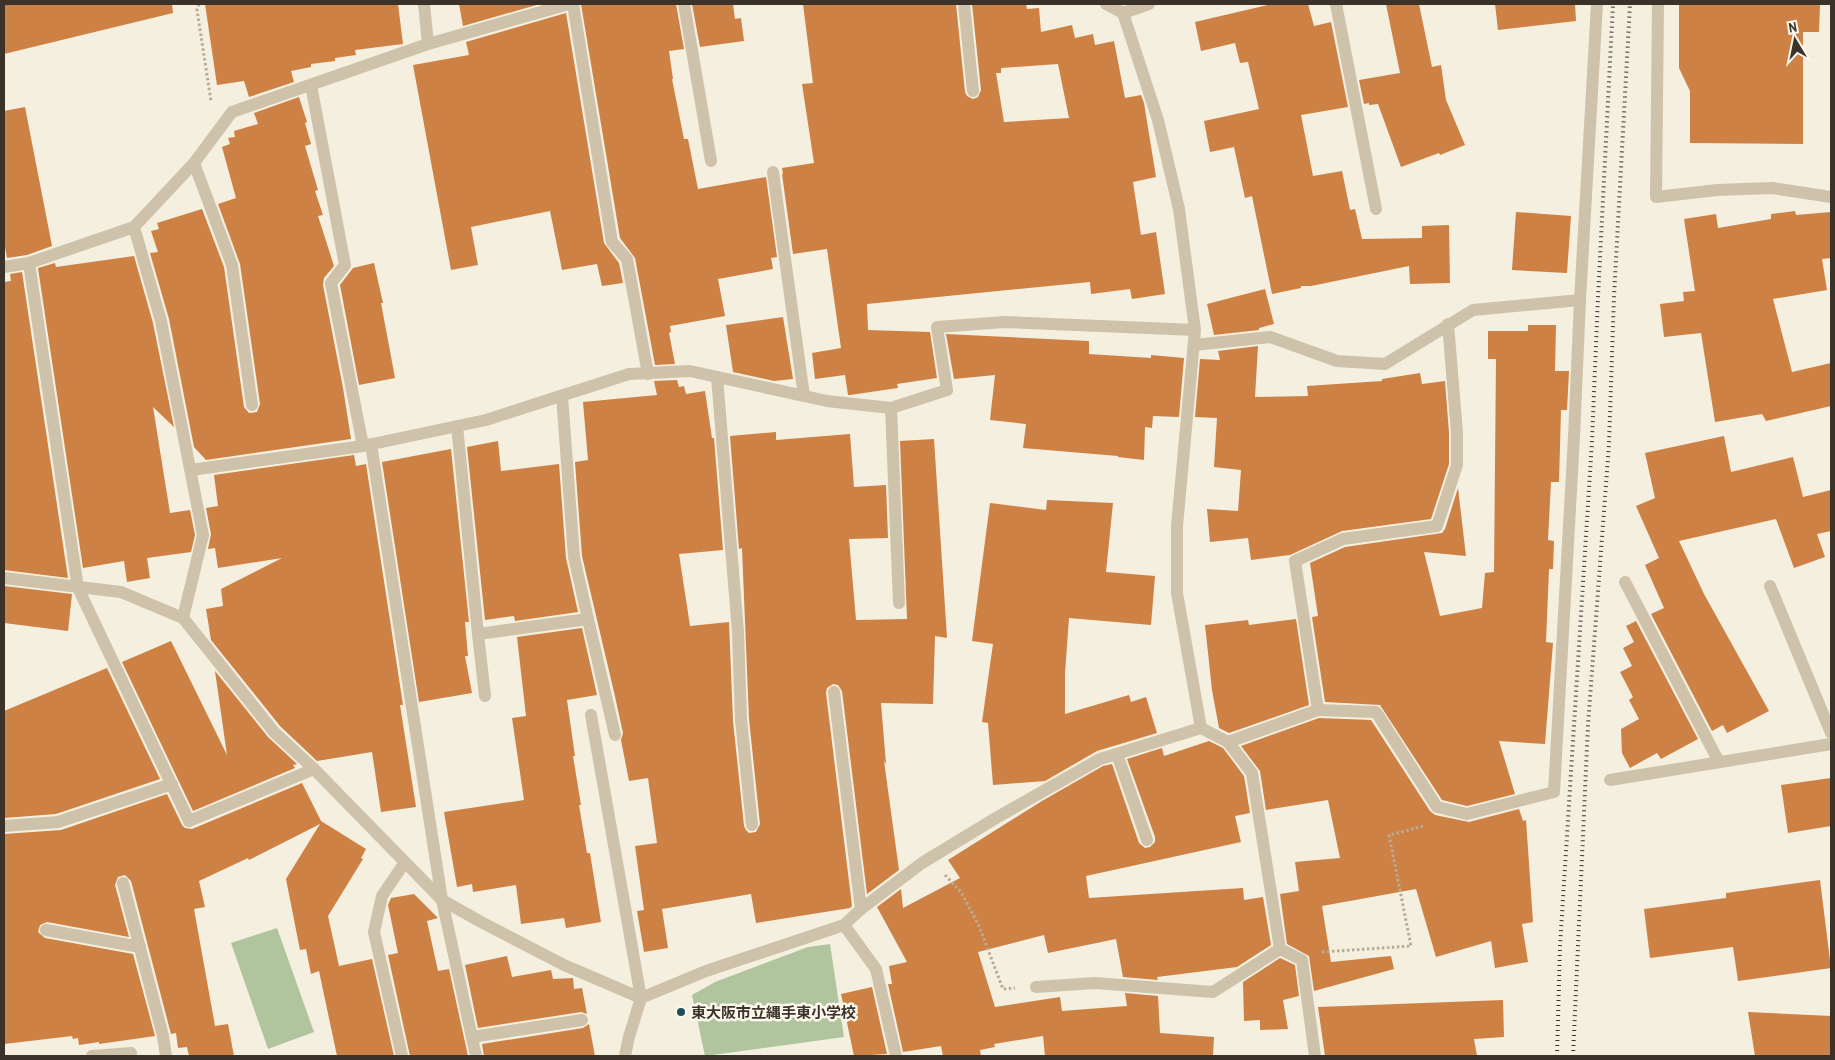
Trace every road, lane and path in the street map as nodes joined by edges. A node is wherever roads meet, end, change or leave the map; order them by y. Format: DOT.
graph roads {
  1 [pos="199,4"];
  2 [pos="424,4"];
  3 [pos="569,4"];
  4 [pos="573,4"];
  5 [pos="684,4"];
  6 [pos="964,4"];
  7 [pos="1106,4"];
  8 [pos="1149,4"];
  9 [pos="1336,4"];
  10 [pos="1597,4"];
  11 [pos="1658,4"];
  12 [pos="526,10"];
  13 [pos="1123,13"];
  14 [pos="428,44"];
  15 [pos="311,85"];
  16 [pos="973,91"];
  17 [pos="221,127"];
  18 [pos="711,162"];
  19 [pos="194,163"];
  20 [pos="773,172"];
  21 [pos="1831,197"];
  22 [pos="1376,209"];
  23 [pos="134,227"];
  24 [pos="29,262"];
  25 [pos="4,267"];
  26 [pos="1580,300"];
  27 [pos="1448,324"];
  28 [pos="1195,330"];
  29 [pos="1194,345"];
  30 [pos="648,374"];
  31 [pos="717,377"];
  32 [pos="562,396"];
  33 [pos="804,396"];
  34 [pos="252,405"];
  35 [pos="890,408"];
  36 [pos="457,426"];
  37 [pos="367,445"];
  38 [pos="190,470"];
  39 [pos="4,578"];
  40 [pos="1625,582"];
  41 [pos="1770,586"];
  42 [pos="78,588"];
  43 [pos="899,603"];
  44 [pos="183,618"];
  45 [pos="588,619"];
  46 [pos="478,634"];
  47 [pos="834,692"];
  48 [pos="485,696"];
  49 [pos="1318,710"];
  50 [pos="591,715"];
  51 [pos="1201,728"];
  52 [pos="1831,733"];
  53 [pos="615,735"];
  54 [pos="1228,742"];
  55 [pos="1831,744"];
  56 [pos="1117,754"];
  57 [pos="1719,762"];
  58 [pos="314,769"];
  59 [pos="1610,780"];
  60 [pos="172,784"];
  61 [pos="1437,807"];
  62 [pos="752,825"];
  63 [pos="4,826"];
  64 [pos="1147,840"];
  65 [pos="405,862"];
  66 [pos="922,862"];
  67 [pos="123,884"];
  68 [pos="442,900"];
  69 [pos="861,909"];
  70 [pos="844,925"];
  71 [pos="46,930"];
  72 [pos="140,947"];
  73 [pos="1280,950"];
  74 [pos="1302,960"];
  75 [pos="1036,987"];
  76 [pos="641,998"];
  77 [pos="582,1020"];
  78 [pos="472,1037"];
  79 [pos="131,1053"];
  80 [pos="92,1056"];
  81 [pos="166,1056"];
  82 [pos="402,1056"];
  83 [pos="476,1056"];
  84 [pos="625,1056"];
  85 [pos="896,1056"];
  86 [pos="1315,1056"];
  1 -- 17 [label="path"];
  2 -- 14 [label="street"];
  3 -- 12 [label="street"];
  4 -- 30 [label="street"];
  5 -- 18 [label="street"];
  6 -- 16 [label="street"];
  7 -- 13 [label="street"];
  8 -- 13 [label="street"];
  9 -- 22 [label="street"];
  10 -- 26 [label="street"];
  11 -- 21 [label="street"];
  12 -- 14 [label="street"];
  13 -- 28 [label="street"];
  14 -- 15 [label="street"];
  15 -- 17 [label="street"];
  15 -- 37 [label="street"];
  17 -- 19 [label="street"];
  19 -- 23 [label="street"];
  19 -- 34 [label="street"];
  20 -- 33 [label="street"];
  23 -- 24 [label="street"];
  23 -- 38 [label="street"];
  24 -- 25 [label="street"];
  24 -- 42 [label="street"];
  26 -- 27 [label="street"];
  26 -- 61 [label="street"];
  27 -- 29 [label="street"];
  27 -- 49 [label="street"];
  28 -- 29 [label="street"];
  28 -- 35 [label="street"];
  29 -- 51 [label="street"];
  30 -- 31 [label="street"];
  30 -- 32 [label="street"];
  31 -- 33 [label="street"];
  31 -- 62 [label="street"];
  32 -- 36 [label="street"];
  32 -- 45 [label="street"];
  33 -- 35 [label="street"];
  35 -- 43 [label="street"];
  36 -- 37 [label="street"];
  36 -- 46 [label="street"];
  37 -- 38 [label="street"];
  37 -- 68 [label="street"];
  38 -- 44 [label="street"];
  39 -- 42 [label="street"];
  40 -- 57 [label="street"];
  41 -- 52 [label="street"];
  42 -- 44 [label="street"];
  42 -- 60 [label="street"];
  44 -- 58 [label="street"];
  45 -- 46 [label="street"];
  45 -- 53 [label="street"];
  46 -- 48 [label="street"];
  47 -- 69 [label="street"];
  49 -- 54 [label="street"];
  49 -- 61 [label="street"];
  50 -- 76 [label="street"];
  51 -- 54 [label="street"];
  51 -- 56 [label="street"];
  54 -- 73 [label="street"];
  55 -- 57 [label="street"];
  56 -- 64 [label="street"];
  56 -- 66 [label="street"];
  57 -- 59 [label="street"];
  58 -- 60 [label="street"];
  58 -- 65 [label="street"];
  60 -- 63 [label="street"];
  61 -- 74 [label="path"];
  65 -- 68 [label="street"];
  65 -- 82 [label="street"];
  66 -- 69 [label="street"];
  66 -- 75 [label="path"];
  67 -- 72 [label="street"];
  68 -- 76 [label="street"];
  68 -- 78 [label="street"];
  69 -- 70 [label="street"];
  70 -- 76 [label="street"];
  70 -- 85 [label="street"];
  71 -- 72 [label="street"];
  72 -- 81 [label="street"];
  73 -- 74 [label="street"];
  73 -- 75 [label="street"];
  74 -- 86 [label="street"];
  76 -- 84 [label="street"];
  77 -- 78 [label="street"];
  78 -- 83 [label="street"];
  79 -- 80 [label="street"];
}
